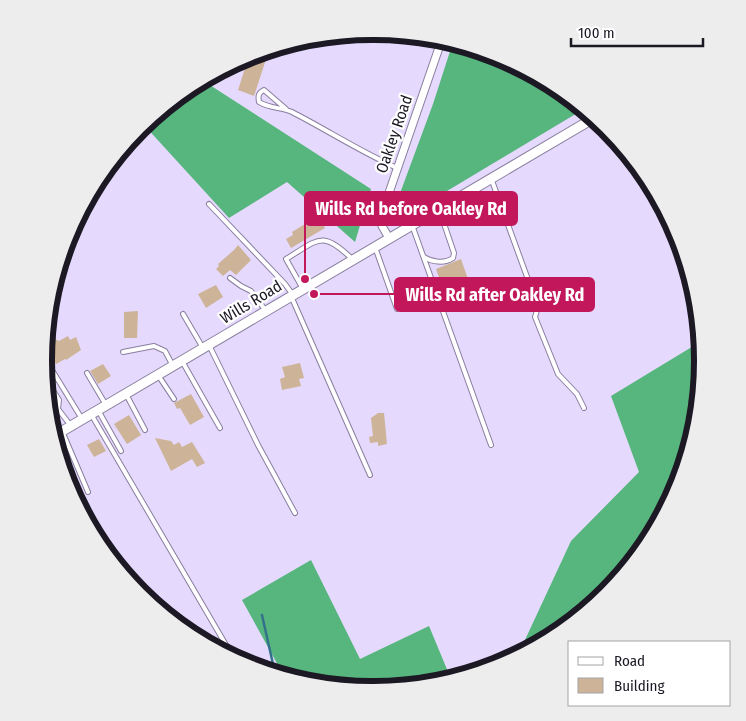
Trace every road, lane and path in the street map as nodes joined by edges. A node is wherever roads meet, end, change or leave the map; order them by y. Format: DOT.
graph roads {
  1 [pos="438,46"];
  2 [pos="286,109"];
  3 [pos="587,122"];
  4 [pos="397,168"];
  5 [pos="492,178"];
  6 [pos="209,204"];
  7 [pos="439,209"];
  8 [pos="412,225"];
  9 [pos="389,238"];
  10 [pos="374,247"];
  11 [pos="424,258"];
  12 [pos="353,260"];
  13 [pos="230,278"];
  14 [pos="303,289"];
  15 [pos="292,296"];
  16 [pos="397,309"];
  17 [pos="266,311"];
  18 [pos="182,314"];
  19 [pos="206,346"];
  20 [pos="123,352"];
  21 [pos="182,361"];
  22 [pos="173,366"];
  23 [pos="53,372"];
  24 [pos="87,373"];
  25 [pos="158,375"];
  26 [pos="54,392"];
  27 [pos="126,394"];
  28 [pos="174,399"];
  29 [pos="106,405"];
  30 [pos="584,408"];
  31 [pos="58,409"];
  32 [pos="94,412"];
  33 [pos="82,419"];
  34 [pos="71,426"];
  35 [pos="220,428"];
  36 [pos="145,430"];
  37 [pos="61,432"];
  38 [pos="64,445"];
  39 [pos="491,445"];
  40 [pos="122,452"];
  41 [pos="370,475"];
  42 [pos="88,492"];
  43 [pos="295,513"];
  44 [pos="226,645"];
  1 -- 4 [label="street, Oakley Road"];
  2 -- 2 [label="lane"];
  2 -- 4 [label="lane"];
  3 -- 5 [label="street, Wills Road"];
  4 -- 9 [label="street, Oakley Road"];
  5 -- 7 [label="street, Wills Road"];
  5 -- 30 [label="lane"];
  6 -- 15 [label="lane"];
  7 -- 8 [label="street, Wills Road"];
  7 -- 11 [label="lane"];
  8 -- 9 [label="street, Wills Road"];
  8 -- 11 [label="lane"];
  9 -- 10 [label="street, Wills Road"];
  10 -- 12 [label="street, Wills Road"];
  10 -- 16 [label="lane"];
  11 -- 39 [label="lane"];
  12 -- 14 [label="street, Wills Road"];
  12 -- 14 [label="lane"];
  13 -- 17 [label="lane"];
  14 -- 15 [label="street, Wills Road"];
  15 -- 17 [label="street, Wills Road"];
  15 -- 41 [label="lane"];
  17 -- 19 [label="street, Wills Road"];
  18 -- 19 [label="lane"];
  19 -- 21 [label="street, Wills Road"];
  19 -- 43 [label="lane"];
  20 -- 22 [label="lane"];
  21 -- 22 [label="street, Wills Road"];
  21 -- 35 [label="lane"];
  22 -- 25 [label="street, Wills Road"];
  23 -- 33 [label="lane"];
  24 -- 29 [label="lane"];
  25 -- 27 [label="street, Wills Road"];
  25 -- 28 [label="lane"];
  26 -- 31 [label="lane"];
  27 -- 29 [label="street, Wills Road"];
  27 -- 36 [label="lane"];
  29 -- 32 [label="street, Wills Road"];
  31 -- 34 [label="lane"];
  32 -- 33 [label="street, Wills Road"];
  32 -- 40 [label="lane"];
  32 -- 44 [label="lane"];
  33 -- 34 [label="street, Wills Road"];
  34 -- 37 [label="street, Wills Road"];
  38 -- 42 [label="lane"];
}
